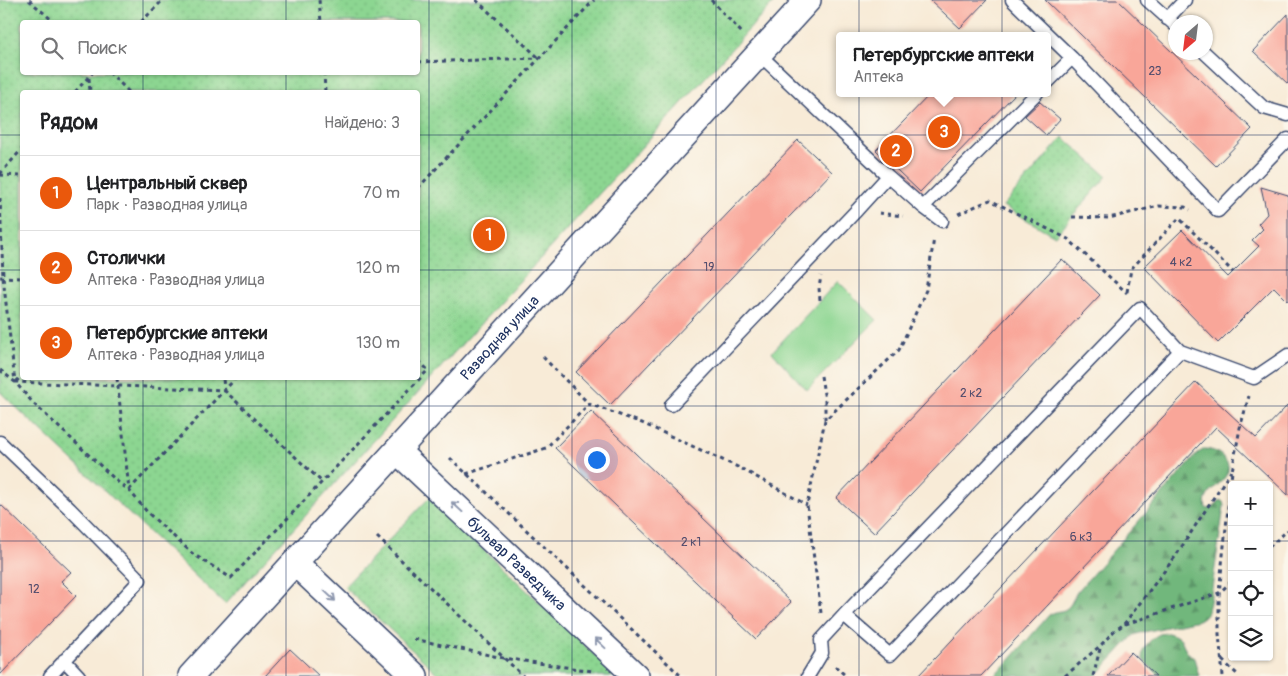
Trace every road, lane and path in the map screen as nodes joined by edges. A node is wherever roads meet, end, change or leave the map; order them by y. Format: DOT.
graph roads {
  1 [pos="29,0"];
  2 [pos="162,0"];
  3 [pos="319,0"];
  4 [pos="476,0"];
  5 [pos="594,0"];
  6 [pos="711,0"];
  7 [pos="808,0"];
  8 [pos="1012,0"];
  9 [pos="1147,0"];
  10 [pos="1185,0"];
  11 [pos="1175,15"];
  12 [pos="1168,19"];
  13 [pos="52,20"];
  14 [pos="143,20"];
  15 [pos="321,20"];
  16 [pos="1045,32"];
  17 [pos="744,35"];
  18 [pos="1051,38"];
  19 [pos="759,54"];
  20 [pos="539,58"];
  21 [pos="1072,58"];
  22 [pos="1213,60"];
  23 [pos="420,62"];
  24 [pos="111,75"];
  25 [pos="324,75"];
  26 [pos="89,77"];
  27 [pos="1051,79"];
  28 [pos="77,90"];
  29 [pos="90,90"];
  30 [pos="127,90"];
  31 [pos="325,90"];
  32 [pos="1033,97"];
  33 [pos="1288,115"];
  34 [pos="1288,139"];
  35 [pos="20,151"];
  36 [pos="0,174"];
  37 [pos="20,176"];
  38 [pos="888,176"];
  39 [pos="420,186"];
  40 [pos="0,198"];
  41 [pos="923,207"];
  42 [pos="857,210"];
  43 [pos="909,218"];
  44 [pos="942,221"];
  45 [pos="1233,272"];
  46 [pos="2,277"];
  47 [pos="20,278"];
  48 [pos="1127,293"];
  49 [pos="1140,308"];
  50 [pos="1180,351"];
  51 [pos="1288,355"];
  52 [pos="543,357"];
  53 [pos="420,362"];
  54 [pos="0,370"];
  55 [pos="20,376"];
  56 [pos="821,376"];
  57 [pos="420,378"];
  58 [pos="1254,378"];
  59 [pos="117,380"];
  60 [pos="223,380"];
  61 [pos="234,380"];
  62 [pos="419,380"];
  63 [pos="15,382"];
  64 [pos="118,386"];
  65 [pos="224,390"];
  66 [pos="589,404"];
  67 [pos="671,405"];
  68 [pos="825,420"];
  69 [pos="0,442"];
  70 [pos="397,451"];
  71 [pos="450,458"];
  72 [pos="1232,471"];
  73 [pos="466,474"];
  74 [pos="322,482"];
  75 [pos="129,490"];
  76 [pos="807,505"];
  77 [pos="1288,530"];
  78 [pos="378,537"];
  79 [pos="1273,543"];
  80 [pos="295,563"];
  81 [pos="1228,584"];
  82 [pos="1219,592"];
  83 [pos="844,615"];
  84 [pos="1123,625"];
  85 [pos="821,640"];
  86 [pos="1101,644"];
  87 [pos="383,645"];
  88 [pos="503,658"];
  89 [pos="64,660"];
  90 [pos="1222,660"];
  91 [pos="601,672"];
  92 [pos="50,676"];
  93 [pos="79,676"];
  94 [pos="191,676"];
  95 [pos="415,676"];
  96 [pos="522,676"];
  97 [pos="636,676"];
  98 [pos="681,676"];
  99 [pos="808,676"];
  100 [pos="1065,676"];
  101 [pos="1093,676"];
  102 [pos="1223,676"];
  103 [pos="1239,676"];
  1 -- 13 [label="path"];
  2 -- 14 [label="path"];
  3 -- 15 [label="path"];
  4 -- 20 [label="path"];
  5 -- 20 [label="path"];
  6 -- 17 [label="path"];
  7 -- 19 [label="street, Разводная улица"];
  8 -- 16 [label="lane"];
  9 -- 12 [label="lane"];
  10 -- 11 [label="lane"];
  18 -- 21 [label="lane"];
  19 -- 38 [label="lane"];
  19 -- 70 [label="street, Разводная улица"];
  20 -- 23 [label="path"];
  20 -- 39 [label="path"];
  21 -- 27 [label="lane"];
  21 -- 34 [label="lane"];
  22 -- 33 [label="lane"];
  24 -- 30 [label="path"];
  25 -- 31 [label="path"];
  26 -- 28 [label="path"];
  26 -- 29 [label="path"];
  32 -- 41 [label="lane"];
  35 -- 36 [label="path"];
  36 -- 37 [label="path"];
  38 -- 41 [label="lane"];
  38 -- 42 [label="lane"];
  40 -- 46 [label="path"];
  41 -- 44 [label="lane"];
  42 -- 43 [label="path"];
  42 -- 67 [label="lane"];
  44 -- 48 [label="path"];
  44 -- 68 [label="path"];
  45 -- 48 [label="path"];
  46 -- 47 [label="path"];
  46 -- 63 [label="path"];
  48 -- 49 [label="path"];
  49 -- 50 [label="lane"];
  49 -- 83 [label="lane"];
  50 -- 58 [label="lane"];
  50 -- 83 [label="lane"];
  51 -- 58 [label="lane"];
  52 -- 66 [label="path"];
  53 -- 57 [label="path"];
  54 -- 63 [label="path"];
  55 -- 63 [label="path"];
  56 -- 68 [label="path"];
  58 -- 72 [label="path"];
  59 -- 64 [label="path"];
  60 -- 65 [label="path"];
  61 -- 65 [label="path"];
  62 -- 74 [label="path"];
  63 -- 64 [label="path"];
  63 -- 75 [label="path"];
  64 -- 65 [label="path"];
  64 -- 75 [label="path"];
  65 -- 74 [label="path"];
  65 -- 75 [label="path"];
  66 -- 73 [label="path"];
  66 -- 76 [label="path"];
  68 -- 76 [label="path"];
  69 -- 89 [label="lane"];
  70 -- 80 [label="street, Разводная улица"];
  97 -- 70 [label="street, бульвар Разведчика, one-way"];
  71 -- 73 [label="path"];
  72 -- 82 [label="path"];
  72 -- 84 [label="path"];
  73 -- 98 [label="path"];
  74 -- 75 [label="path"];
  76 -- 85 [label="path"];
  77 -- 79 [label="path"];
  78 -- 88 [label="path"];
  80 -- 87 [label="street, one-way"];
  80 -- 94 [label="street, Разводная улица"];
  81 -- 82 [label="path"];
  82 -- 84 [label="path"];
  82 -- 90 [label="path"];
  83 -- 85 [label="lane"];
  84 -- 86 [label="path"];
  85 -- 99 [label="lane"];
  86 -- 100 [label="path"];
  86 -- 101 [label="path"];
  87 -- 88 [label="path"];
  87 -- 95 [label="street"];
  88 -- 91 [label="path"];
  88 -- 96 [label="path"];
  89 -- 92 [label="lane"];
  89 -- 93 [label="lane"];
  90 -- 102 [label="path"];
  90 -- 103 [label="path"];
}
